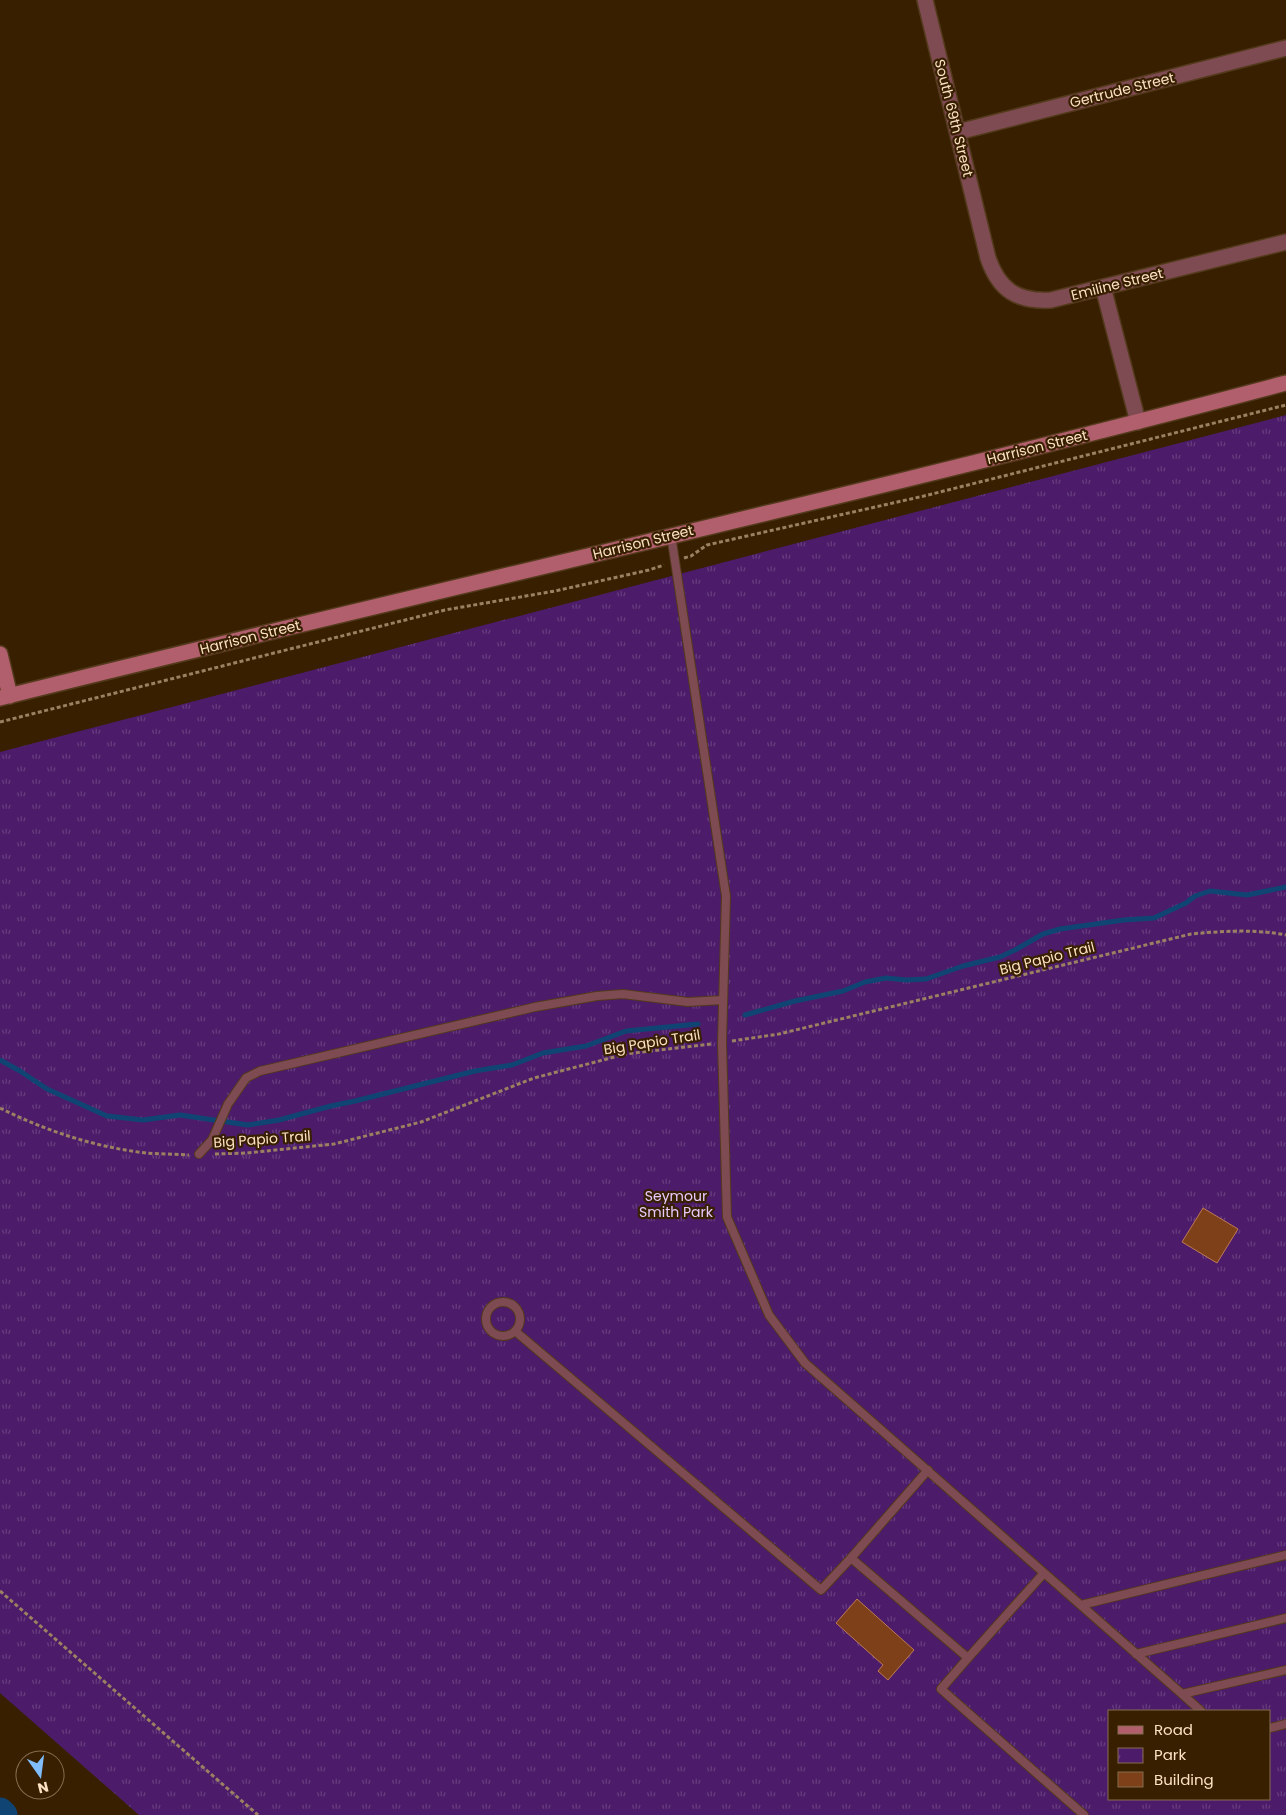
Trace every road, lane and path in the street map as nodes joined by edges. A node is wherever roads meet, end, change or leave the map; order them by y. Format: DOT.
graph roads {
  1 [pos="925,0"];
  2 [pos="1286,48"];
  3 [pos="958,132"];
  4 [pos="983,236"];
  5 [pos="1286,242"];
  6 [pos="1103,287"];
  7 [pos="1286,383"];
  8 [pos="1286,405"];
  9 [pos="1138,422"];
  10 [pos="671,535"];
  11 [pos="676,561"];
  12 [pos="0,654"];
  13 [pos="5,697"];
  14 [pos="0,722"];
  15 [pos="1286,936"];
  16 [pos="723,1000"];
  17 [pos="722,1043"];
  18 [pos="0,1108"];
  19 [pos="199,1154"];
  20 [pos="515,1331"];
  21 [pos="928,1470"];
  22 [pos="1286,1555"];
  23 [pos="851,1558"];
  24 [pos="1044,1572"];
  25 [pos="0,1591"];
  26 [pos="1081,1605"];
  27 [pos="1286,1618"];
  28 [pos="1136,1654"];
  29 [pos="968,1658"];
  30 [pos="1286,1670"];
  31 [pos="1182,1694"];
  32 [pos="1200,1710"];
  33 [pos="1286,1724"];
  34 [pos="1271,1728"];
  35 [pos="258,1815"];
  36 [pos="1084,1815"];
  1 -- 3 [label="street, South 69th Street"];
  2 -- 3 [label="street, Gertrude Street"];
  3 -- 4 [label="street, South 69th Street"];
  4 -- 6 [label="street, Emiline Street"];
  5 -- 6 [label="street, Emiline Street"];
  6 -- 9 [label="street"];
  7 -- 9 [label="main road, Harrison Street"];
  8 -- 11 [label="path"];
  9 -- 10 [label="main road, Harrison Street"];
  10 -- 11 [label="lane"];
  10 -- 13 [label="main road, Harrison Street"];
  11 -- 14 [label="path"];
  11 -- 16 [label="lane"];
  12 -- 13 [label="main road"];
  15 -- 17 [label="path, Big Papio Trail"];
  16 -- 17 [label="lane"];
  16 -- 19 [label="lane"];
  17 -- 19 [label="path, Big Papio Trail"];
  17 -- 21 [label="lane"];
  18 -- 19 [label="path, Big Papio Trail"];
  20 -- 20 [label="lane"];
  20 -- 23 [label="lane"];
  21 -- 23 [label="lane"];
  21 -- 24 [label="lane"];
  22 -- 26 [label="lane"];
  23 -- 29 [label="lane"];
  24 -- 26 [label="lane"];
  24 -- 29 [label="lane"];
  25 -- 35 [label="path"];
  26 -- 28 [label="lane"];
  27 -- 28 [label="lane"];
  28 -- 31 [label="lane"];
  29 -- 36 [label="lane"];
  30 -- 31 [label="lane"];
  31 -- 32 [label="lane"];
  33 -- 34 [label="lane"];
}
